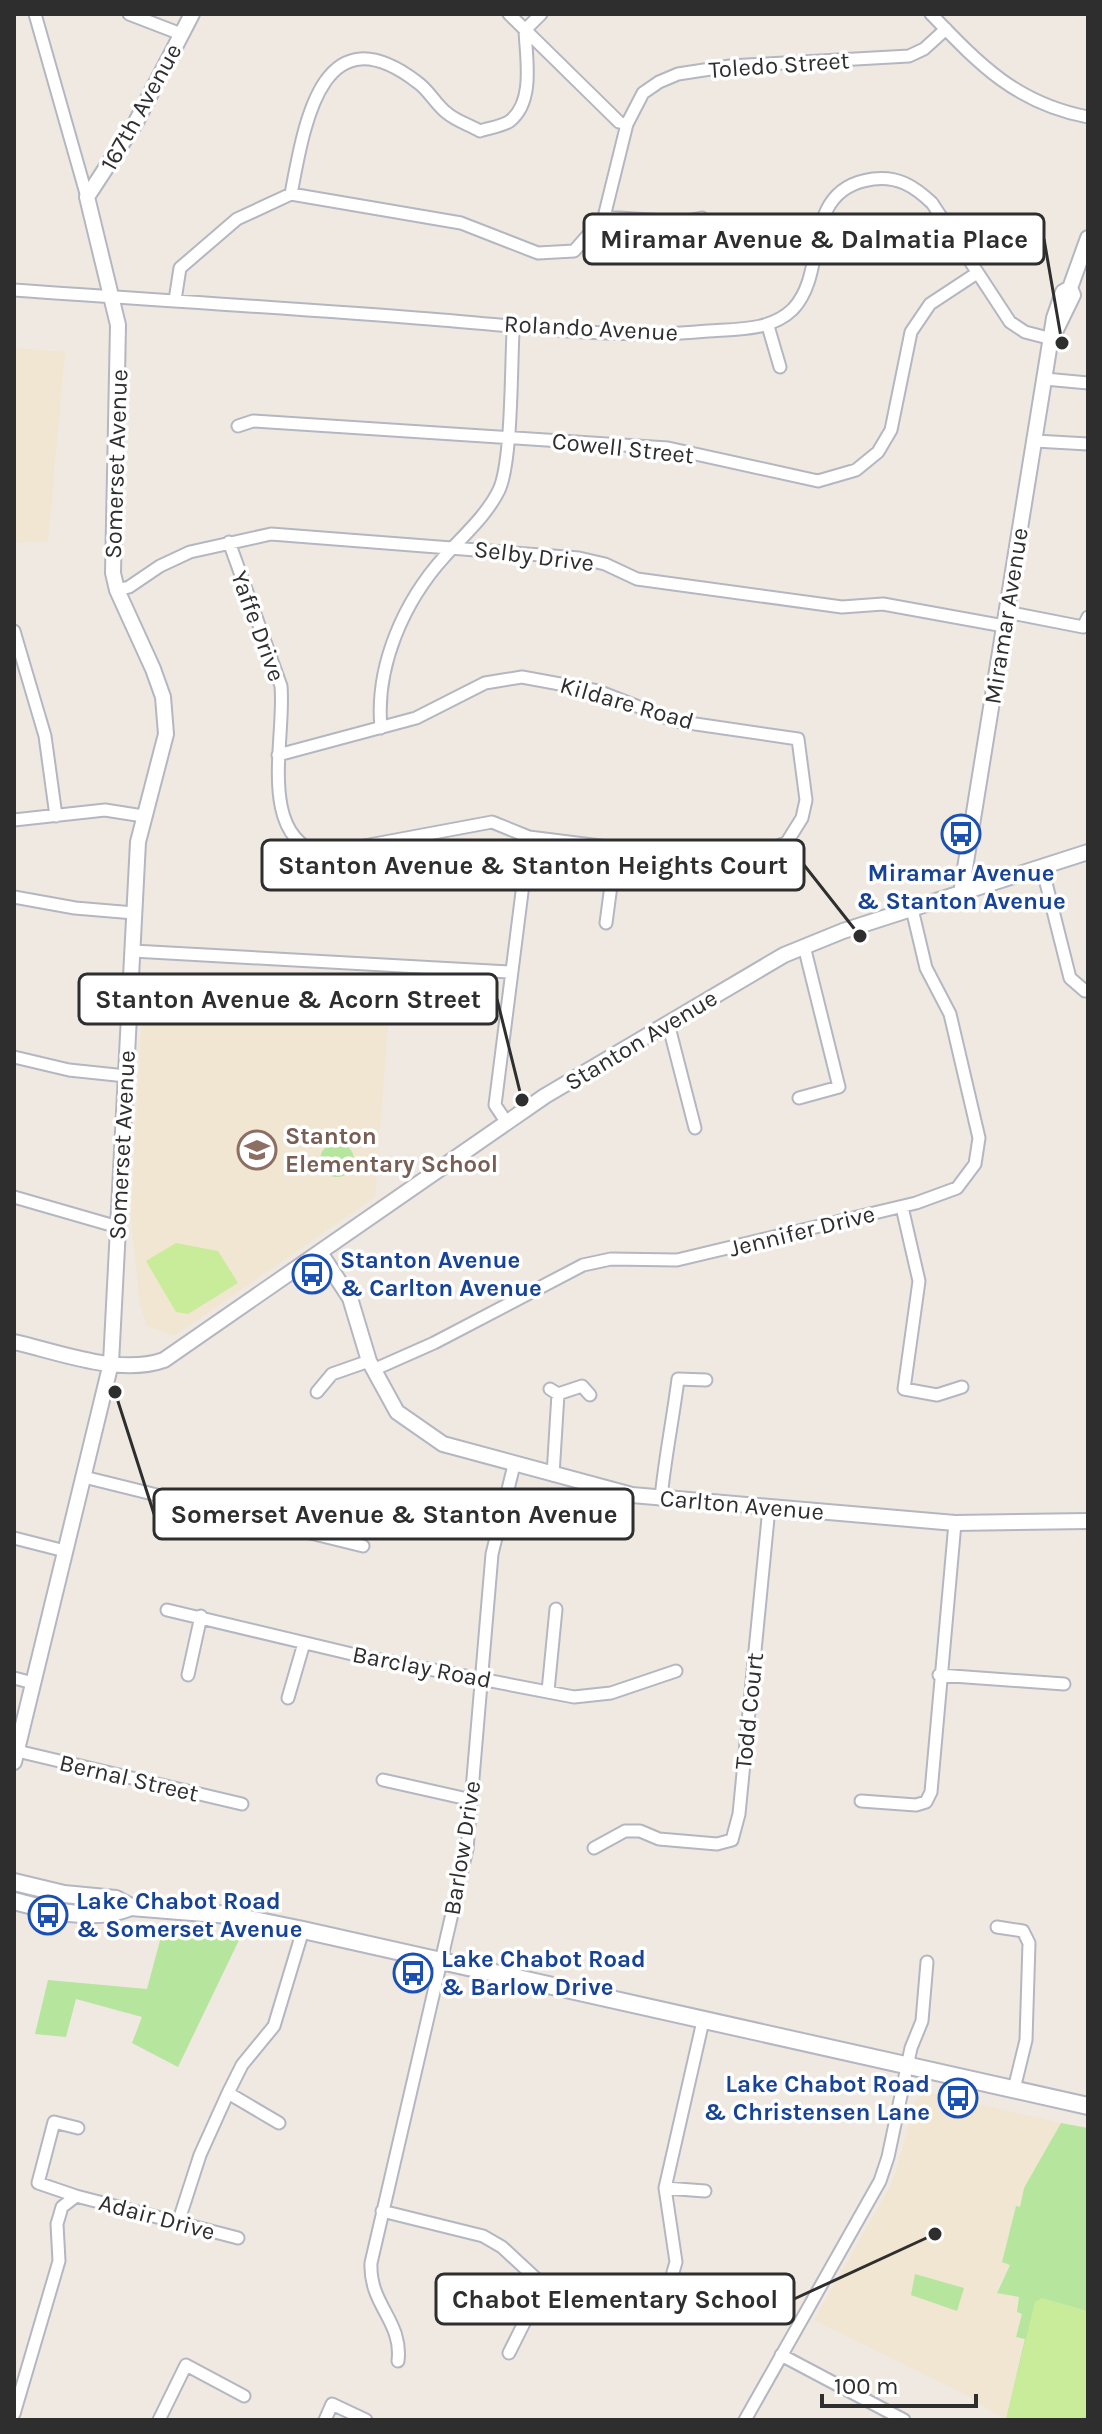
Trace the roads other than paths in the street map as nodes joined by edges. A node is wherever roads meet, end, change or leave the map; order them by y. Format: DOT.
graph roads {
  1 [pos="35,14"];
  2 [pos="129,14"];
  3 [pos="192,14"];
  4 [pos="509,14"];
  5 [pos="541,14"];
  6 [pos="931,14"];
  7 [pos="946,29"];
  8 [pos="525,30"];
  9 [pos="181,34"];
  10 [pos="1088,117"];
  11 [pos="627,124"];
  12 [pos="291,194"];
  13 [pos="87,197"];
  14 [pos="604,217"];
  15 [pos="702,218"];
  16 [pos="1088,238"];
  17 [pos="977,273"];
  18 [pos="14,290"];
  19 [pos="114,297"];
  20 [pos="175,300"];
  21 [pos="517,326"];
  22 [pos="768,326"];
  23 [pos="1052,339"];
  24 [pos="780,367"];
  25 [pos="1045,379"];
  26 [pos="1088,383"];
  27 [pos="238,426"];
  28 [pos="507,438"];
  29 [pos="1035,441"];
  30 [pos="1088,444"];
  31 [pos="229,542"];
  32 [pos="454,546"];
  33 [pos="117,590"];
  34 [pos="1088,617"];
  35 [pos="1005,619"];
  36 [pos="14,631"];
  37 [pos="381,728"];
  38 [pos="798,739"];
  39 [pos="278,755"];
  40 [pos="56,816"];
  41 [pos="143,816"];
  42 [pos="14,820"];
  43 [pos="529,837"];
  44 [pos="616,848"];
  45 [pos="1088,852"];
  46 [pos="1042,867"];
  47 [pos="961,893"];
  48 [pos="14,897"];
  49 [pos="912,909"];
  50 [pos="134,913"];
  51 [pos="606,923"];
  52 [pos="804,946"];
  53 [pos="133,951"];
  54 [pos="509,972"];
  55 [pos="1085,991"];
  56 [pos="668,1023"];
  57 [pos="14,1057"];
  58 [pos="126,1076"];
  59 [pos="799,1098"];
  60 [pos="507,1123"];
  61 [pos="695,1128"];
  62 [pos="14,1197"];
  63 [pos="902,1207"];
  64 [pos="118,1227"];
  65 [pos="321,1254"];
  66 [pos="14,1342"];
  67 [pos="111,1363"];
  68 [pos="371,1365"];
  69 [pos="706,1380"];
  70 [pos="962,1387"];
  71 [pos="317,1392"];
  72 [pos="590,1395"];
  73 [pos="514,1465"];
  74 [pos="553,1475"];
  75 [pos="84,1477"];
  76 [pos="661,1498"];
  77 [pos="769,1508"];
  78 [pos="1088,1521"];
  79 [pos="955,1523"];
  80 [pos="14,1538"];
  81 [pos="363,1546"];
  82 [pos="65,1551"];
  83 [pos="556,1609"];
  84 [pos="167,1610"];
  85 [pos="201,1616"];
  86 [pos="304,1643"];
  87 [pos="676,1671"];
  88 [pos="188,1675"];
  89 [pos="939,1675"];
  90 [pos="14,1678"];
  91 [pos="482,1678"];
  92 [pos="33,1683"];
  93 [pos="1064,1684"];
  94 [pos="548,1691"];
  95 [pos="288,1698"];
  96 [pos="15,1756"];
  97 [pos="383,1780"];
  98 [pos="472,1800"];
  99 [pos="861,1801"];
  100 [pos="242,1804"];
  101 [pos="594,1848"];
  102 [pos="14,1882"];
  103 [pos="14,1901"];
  104 [pos="131,1907"];
  105 [pos="997,1927"];
  106 [pos="303,1930"];
  107 [pos="440,1961"];
  108 [pos="927,1962"];
  109 [pos="703,2021"];
  110 [pos="908,2066"];
  111 [pos="1014,2089"];
  112 [pos="228,2093"];
  113 [pos="1088,2106"];
  114 [pos="279,2123"];
  115 [pos="78,2128"];
  116 [pos="665,2188"];
  117 [pos="705,2191"];
  118 [pos="76,2196"];
  119 [pos="382,2211"];
  120 [pos="178,2223"];
  121 [pos="238,2238"];
  122 [pos="662,2311"];
  123 [pos="509,2353"];
  124 [pos="781,2355"];
  125 [pos="398,2361"];
  126 [pos="244,2396"];
  127 [pos="14,2414"];
  128 [pos="159,2420"];
  129 [pos="325,2420"];
  130 [pos="366,2420"];
  131 [pos="745,2420"];
  132 [pos="904,2420"];
  1 -- 13 [label="street, Somerset Avenue"];
  2 -- 9 [label="street"];
  3 -- 9 [label="street, 167th Avenue"];
  4 -- 8 [label="street"];
  5 -- 8 [label="street"];
  6 -- 7 [label="street"];
  7 -- 10 [label="street"];
  7 -- 11 [label="street, Toledo Street"];
  8 -- 11 [label="street"];
  8 -- 12 [label="street"];
  9 -- 13 [label="street, 167th Avenue"];
  11 -- 14 [label="street, Toledo Street"];
  12 -- 14 [label="street"];
  12 -- 20 [label="street"];
  13 -- 19 [label="street, Somerset Avenue"];
  14 -- 15 [label="street"];
  16 -- 23 [label="street, Miramar Avenue"];
  17 -- 22 [label="street"];
  17 -- 23 [label="street"];
  17 -- 28 [label="street, Cowell Street"];
  18 -- 19 [label="street, Rolando Avenue"];
  19 -- 20 [label="street, Rolando Avenue"];
  19 -- 33 [label="street, Somerset Avenue"];
  20 -- 21 [label="street, Rolando Avenue"];
  21 -- 22 [label="street, Rolando Avenue"];
  21 -- 28 [label="street"];
  22 -- 24 [label="street"];
  23 -- 25 [label="street, Miramar Avenue"];
  25 -- 26 [label="street"];
  25 -- 29 [label="street, Miramar Avenue"];
  27 -- 28 [label="street, Cowell Street"];
  28 -- 32 [label="street"];
  29 -- 30 [label="street"];
  29 -- 35 [label="street, Miramar Avenue"];
  31 -- 32 [label="street, Selby Drive"];
  31 -- 33 [label="street, Selby Drive"];
  31 -- 39 [label="street, Yaffe Drive"];
  32 -- 35 [label="street, Selby Drive"];
  32 -- 37 [label="street"];
  33 -- 41 [label="street, Somerset Avenue"];
  34 -- 35 [label="street, Selby Drive"];
  35 -- 47 [label="street, Miramar Avenue"];
  36 -- 40 [label="street"];
  37 -- 38 [label="street, Kildare Road"];
  37 -- 39 [label="street, Kildare Road"];
  38 -- 44 [label="street, Yaffe Drive"];
  39 -- 43 [label="street, Yaffe Drive"];
  40 -- 41 [label="street"];
  40 -- 42 [label="street"];
  41 -- 50 [label="street, Somerset Avenue"];
  43 -- 44 [label="street, Yaffe Drive"];
  43 -- 54 [label="street"];
  44 -- 51 [label="street"];
  45 -- 46 [label="street, Stanton Avenue"];
  46 -- 47 [label="street, Stanton Avenue"];
  46 -- 55 [label="street"];
  47 -- 49 [label="street, Stanton Avenue"];
  48 -- 50 [label="street"];
  49 -- 52 [label="street, Stanton Avenue"];
  49 -- 63 [label="street, Jennifer Drive"];
  50 -- 53 [label="street, Somerset Avenue"];
  52 -- 56 [label="street, Stanton Avenue"];
  52 -- 59 [label="street"];
  53 -- 54 [label="street"];
  53 -- 58 [label="street, Somerset Avenue"];
  54 -- 60 [label="street"];
  56 -- 60 [label="street, Stanton Avenue"];
  56 -- 61 [label="street"];
  57 -- 58 [label="street"];
  58 -- 64 [label="street, Somerset Avenue"];
  60 -- 65 [label="street, Stanton Avenue"];
  62 -- 64 [label="street"];
  63 -- 68 [label="street, Jennifer Drive"];
  63 -- 70 [label="street"];
  64 -- 67 [label="street, Somerset Avenue"];
  65 -- 67 [label="street, Stanton Avenue"];
  65 -- 68 [label="street, Carlton Avenue"];
  66 -- 67 [label="street, Stanton Avenue"];
  67 -- 75 [label="street, Somerset Avenue"];
  68 -- 71 [label="street, Jennifer Drive"];
  68 -- 73 [label="street, Carlton Avenue"];
  69 -- 76 [label="street"];
  72 -- 74 [label="street"];
  73 -- 74 [label="street, Carlton Avenue"];
  73 -- 91 [label="street, Barlow Drive"];
  74 -- 76 [label="street, Carlton Avenue"];
  75 -- 81 [label="street"];
  75 -- 82 [label="street, Somerset Avenue"];
  76 -- 77 [label="street, Carlton Avenue"];
  77 -- 79 [label="street, Carlton Avenue"];
  77 -- 101 [label="street, Todd Court"];
  78 -- 79 [label="street, Carlton Avenue"];
  79 -- 89 [label="street"];
  80 -- 82 [label="street"];
  82 -- 92 [label="street, Somerset Avenue"];
  83 -- 94 [label="street"];
  84 -- 85 [label="street, Barclay Road"];
  85 -- 86 [label="street, Barclay Road"];
  85 -- 88 [label="street"];
  86 -- 91 [label="street, Barclay Road"];
  86 -- 95 [label="street"];
  87 -- 94 [label="street, Barclay Road"];
  89 -- 93 [label="street"];
  89 -- 99 [label="street"];
  90 -- 92 [label="street"];
  91 -- 94 [label="street, Barclay Road"];
  91 -- 98 [label="street, Barlow Drive"];
  92 -- 96 [label="street, Somerset Avenue"];
  96 -- 100 [label="street, Bernal Street"];
  97 -- 98 [label="street"];
  98 -- 107 [label="street, Barlow Drive"];
  102 -- 104 [label="main road"];
  103 -- 104 [label="main road"];
  104 -- 106 [label="main road"];
  105 -- 111 [label="street"];
  106 -- 107 [label="main road"];
  106 -- 112 [label="street"];
  107 -- 109 [label="main road"];
  107 -- 119 [label="street, Barlow Drive"];
  108 -- 110 [label="street"];
  109 -- 110 [label="main road"];
  109 -- 116 [label="street"];
  110 -- 111 [label="main road"];
  110 -- 124 [label="street"];
  111 -- 113 [label="main road"];
  112 -- 114 [label="street"];
  112 -- 120 [label="street"];
  115 -- 118 [label="street, Adair Drive"];
  116 -- 117 [label="street"];
  116 -- 122 [label="street"];
  118 -- 120 [label="street, Adair Drive"];
  118 -- 127 [label="street"];
  119 -- 123 [label="street"];
  119 -- 125 [label="street, Barlow Drive"];
  120 -- 121 [label="street, Adair Drive"];
  124 -- 131 [label="street"];
  124 -- 132 [label="street"];
  126 -- 128 [label="street"];
  129 -- 130 [label="street"];
}
